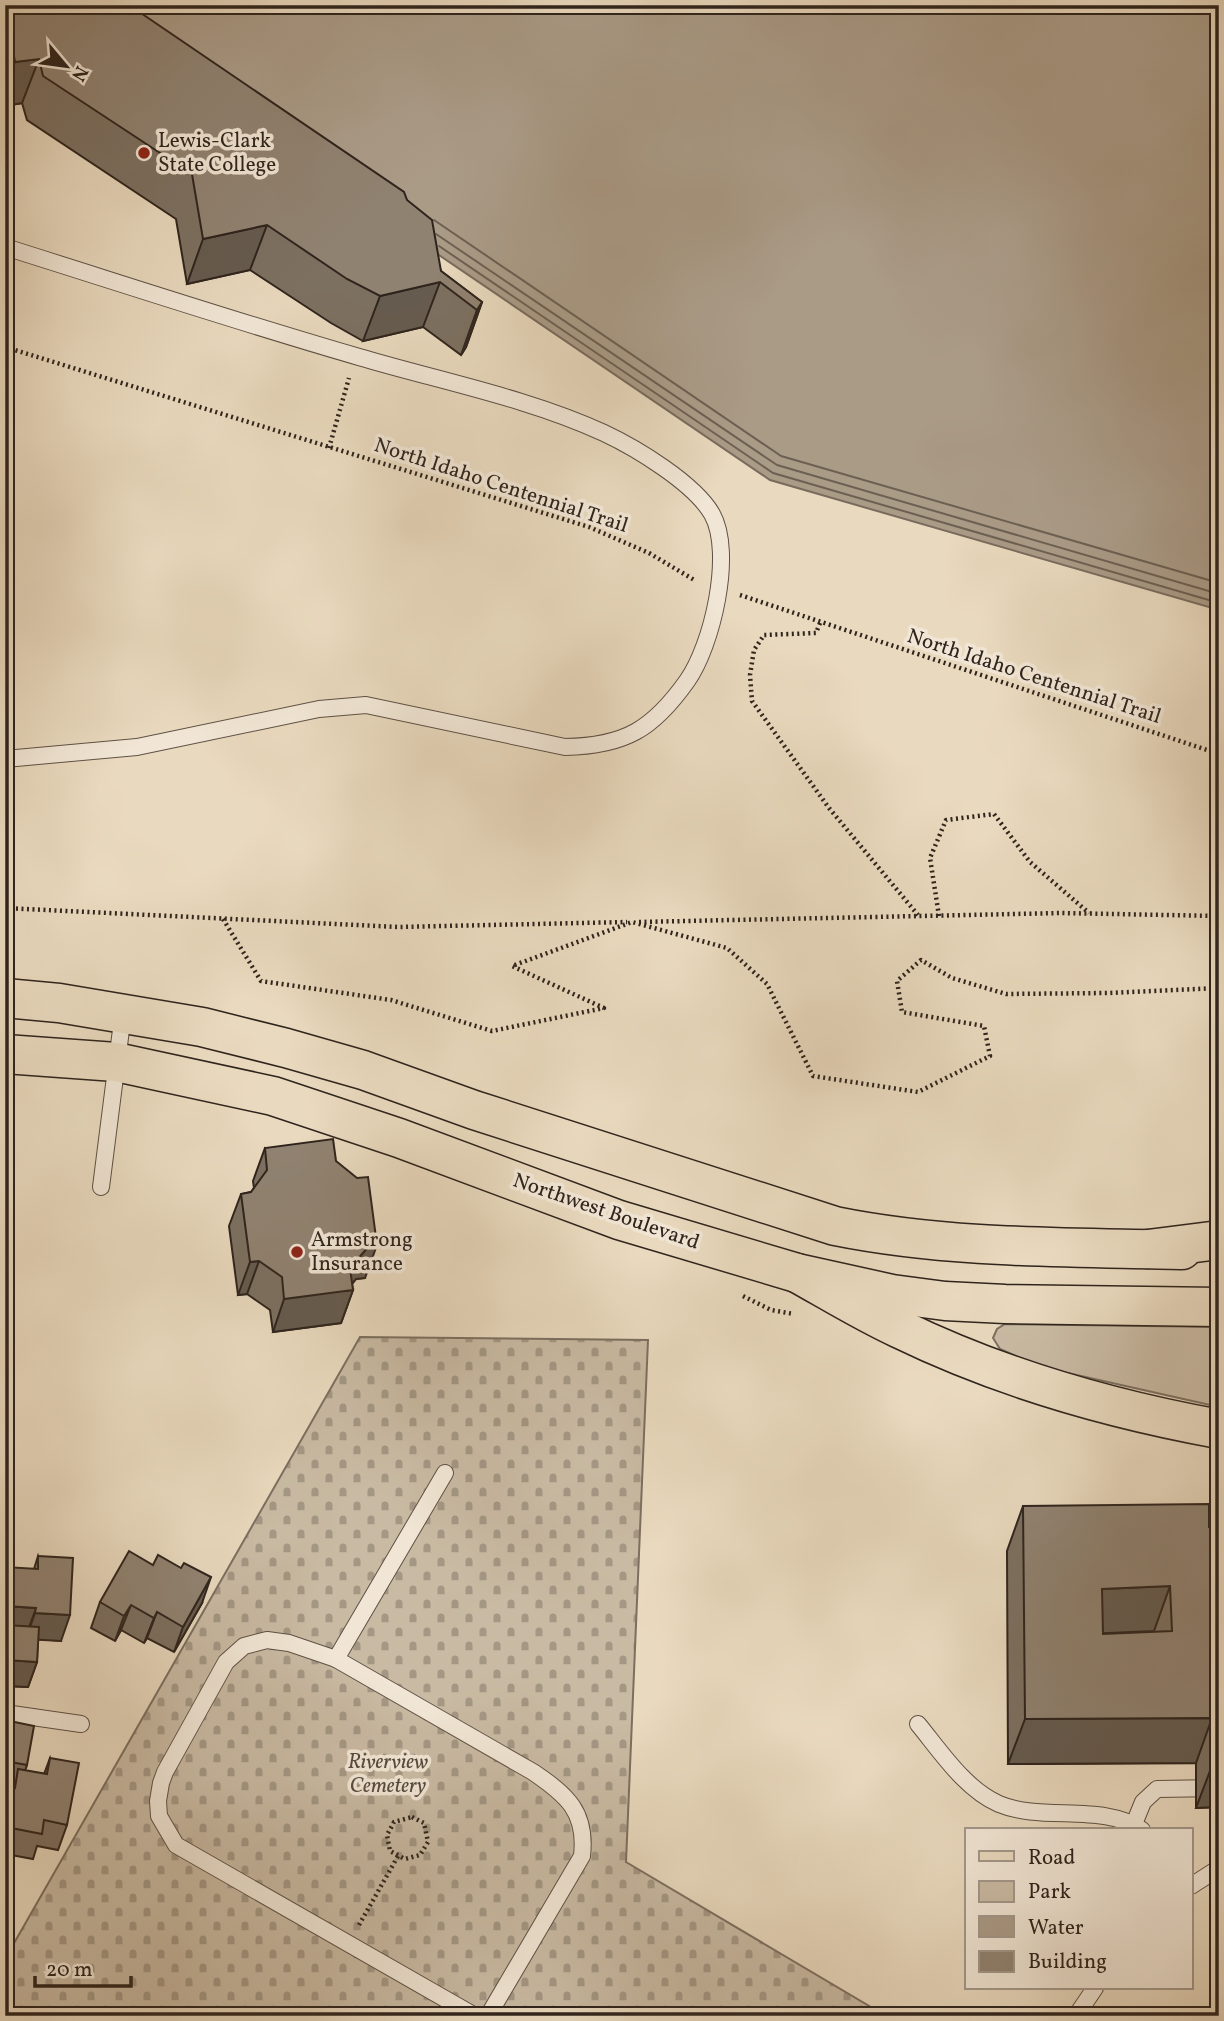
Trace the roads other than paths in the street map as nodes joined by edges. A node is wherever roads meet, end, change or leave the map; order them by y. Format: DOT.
graph roads {
  1 [pos="5,247"];
  2 [pos="5,759"];
  3 [pos="5,998"];
  4 [pos="123,1014"];
  5 [pos="5,1054"];
  6 [pos="116,1062"];
  7 [pos="100,1187"];
  8 [pos="1219,1240"];
  9 [pos="1148,1249"];
  10 [pos="1219,1250"];
  11 [pos="797,1273"];
  12 [pos="1219,1307"];
  13 [pos="1219,1429"];
  14 [pos="445,1472"];
  15 [pos="336,1659"];
  16 [pos="5,1713"];
  17 [pos="81,1724"];
  18 [pos="918,1724"];
  19 [pos="1219,1788"];
  20 [pos="1138,1827"];
  21 [pos="1219,1868"];
  22 [pos="1192,1885"];
  23 [pos="1094,1990"];
  24 [pos="475,2016"];
  25 [pos="488,2016"];
  26 [pos="1076,2016"];
  1 -- 2 [label="lane"];
  3 -- 4 [label="main road"];
  4 -- 6 [label="lane"];
  4 -- 9 [label="main road"];
  5 -- 6 [label="main road, Northwest Boulevard"];
  6 -- 7 [label="lane"];
  6 -- 11 [label="main road, Northwest Boulevard"];
  8 -- 9 [label="main road"];
  9 -- 10 [label="main road"];
  11 -- 12 [label="main road, Northwest Boulevard"];
  11 -- 13 [label="main road"];
  14 -- 15 [label="lane"];
  15 -- 24 [label="lane"];
  15 -- 25 [label="lane"];
  16 -- 17 [label="lane"];
  18 -- 20 [label="lane"];
  19 -- 20 [label="lane"];
  21 -- 22 [label="lane"];
  23 -- 26 [label="lane"];
}
